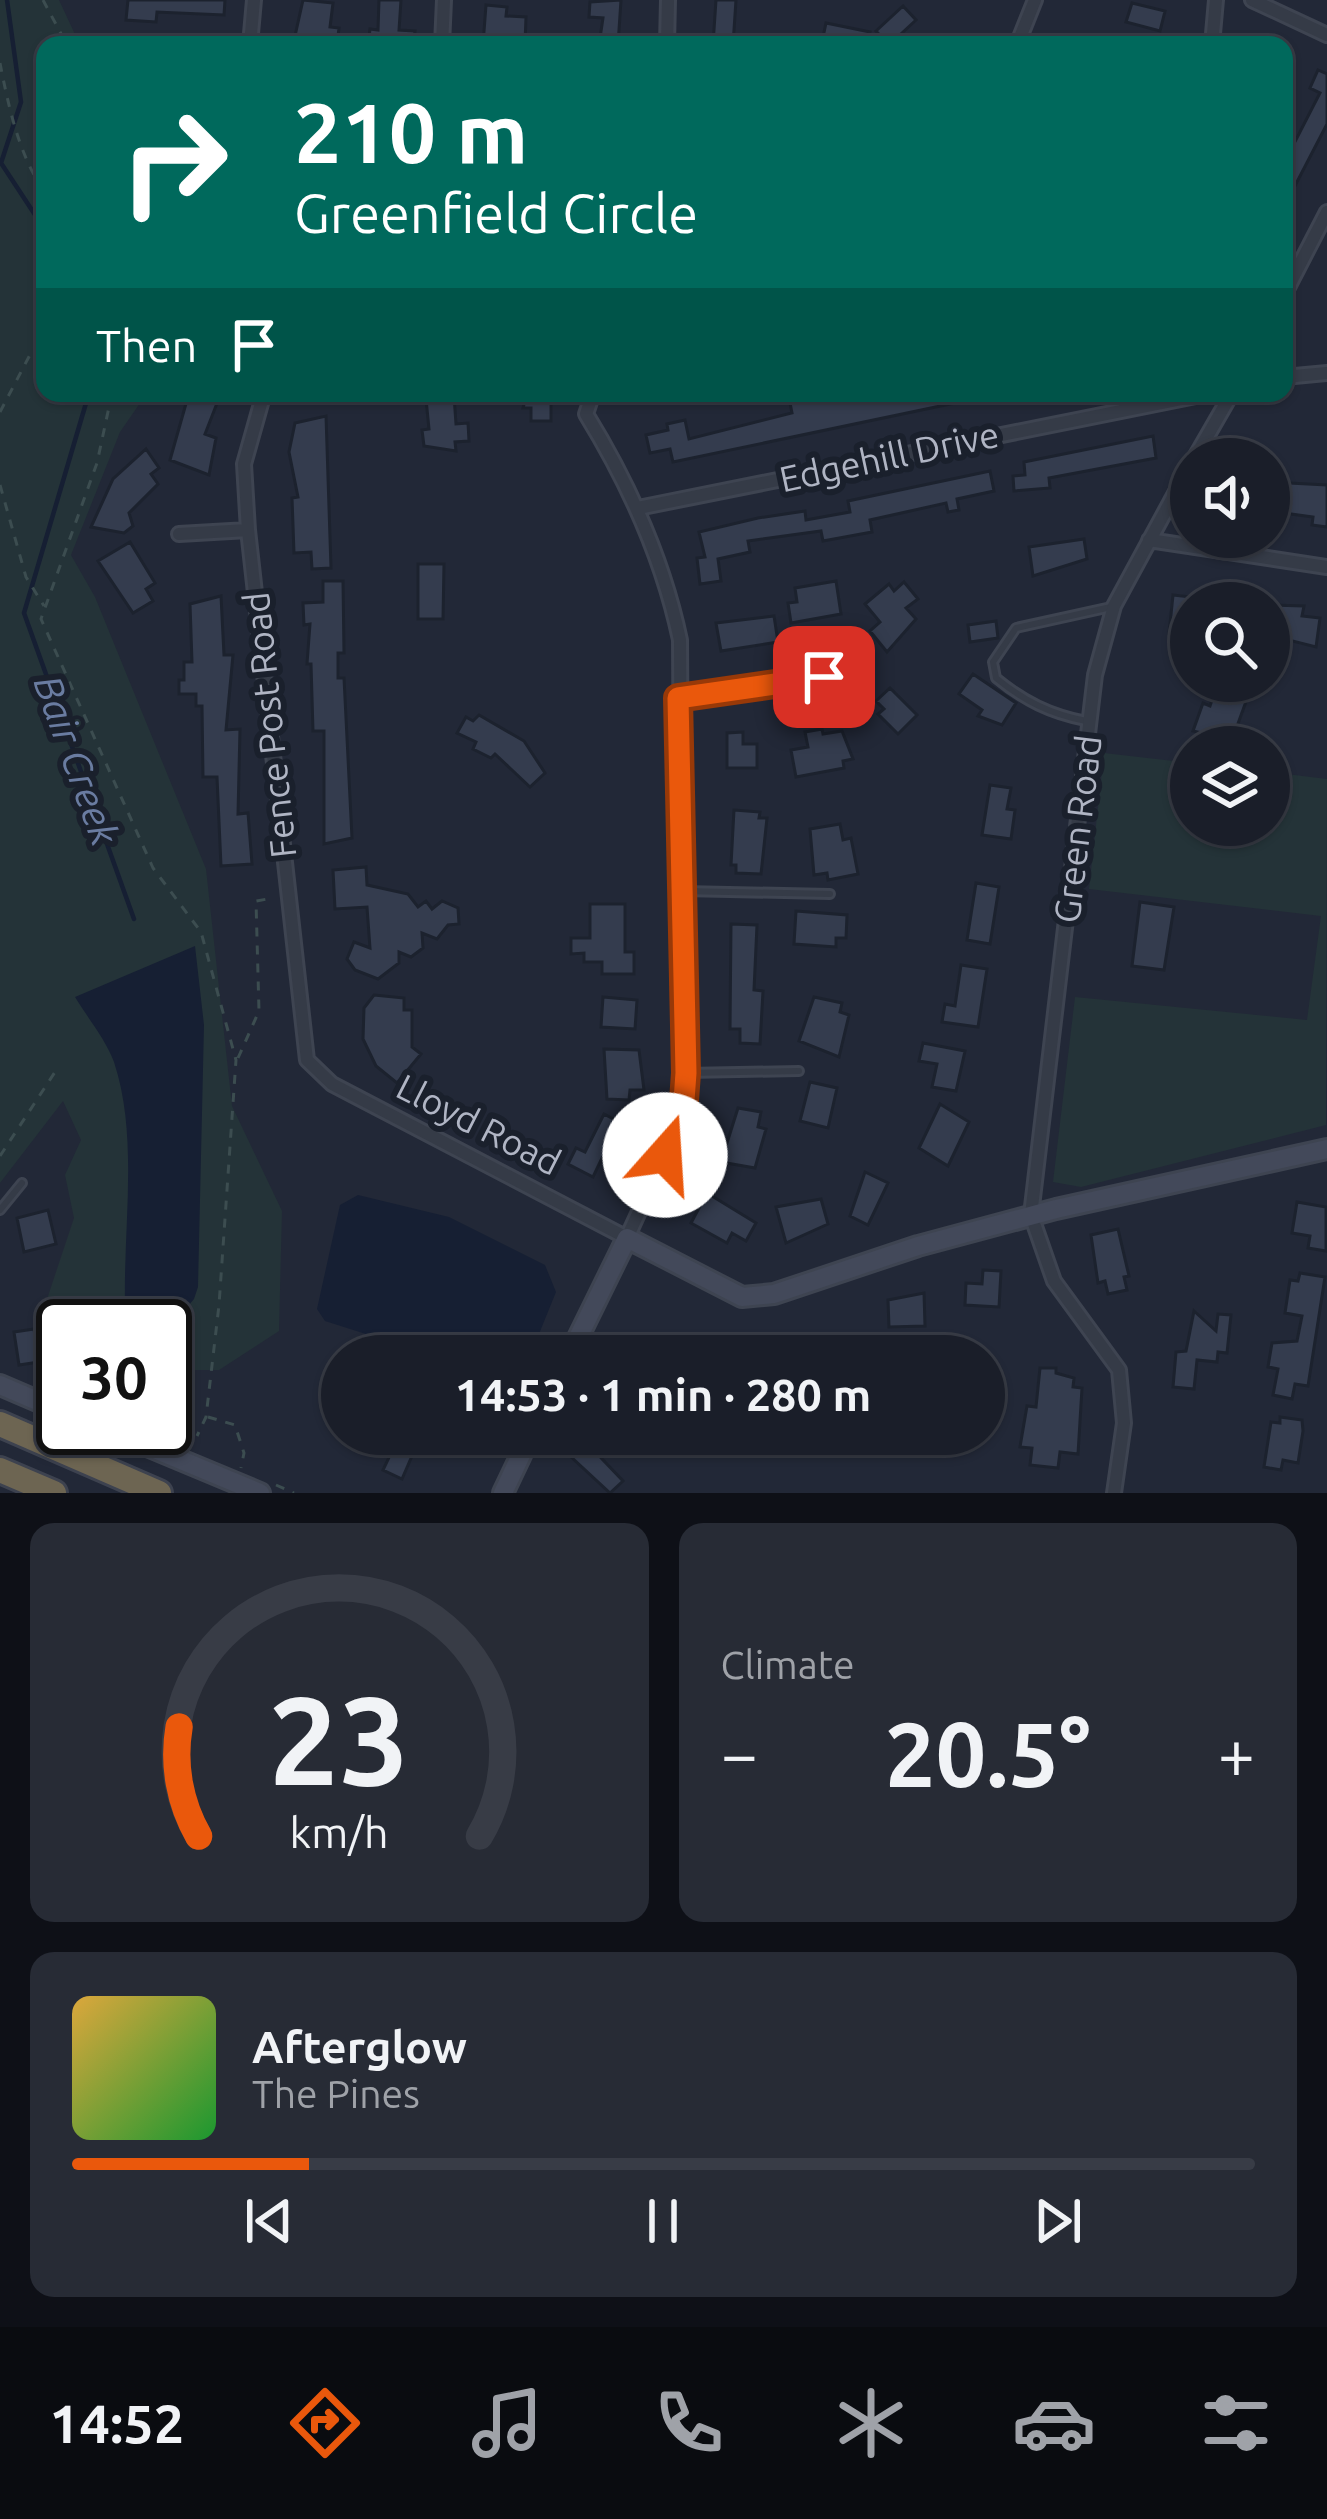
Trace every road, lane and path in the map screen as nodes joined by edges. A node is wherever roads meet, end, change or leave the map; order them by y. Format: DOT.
graph roads {
  1 [pos="43,0"];
  2 [pos="254,0"];
  3 [pos="444,0"];
  4 [pos="668,0"];
  5 [pos="1035,0"];
  6 [pos="1216,0"];
  7 [pos="1252,0"];
  8 [pos="1327,35"];
  9 [pos="62,36"];
  10 [pos="251,36"];
  11 [pos="442,36"];
  12 [pos="667,36"];
  13 [pos="1021,36"];
  14 [pos="1213,36"];
  15 [pos="0,63"];
  16 [pos="1,88"];
  17 [pos="36,178"];
  18 [pos="1327,212"];
  19 [pos="1293,278"];
  20 [pos="36,347"];
  21 [pos="1327,373"];
  22 [pos="1293,376"];
  23 [pos="110,402"];
  24 [pos="261,402"];
  25 [pos="590,402"];
  26 [pos="1166,402"];
  27 [pos="1227,402"];
  28 [pos="0,412"];
  29 [pos="1206,438"];
  30 [pos="0,485"];
  31 [pos="1170,501"];
  32 [pos="638,508"];
  33 [pos="248,530"];
  34 [pos="179,534"];
  35 [pos="1149,540"];
  36 [pos="1327,567"];
  37 [pos="1114,607"];
  38 [pos="45,608"];
  39 [pos="824,677"];
  40 [pos="678,698"];
  41 [pos="1090,722"];
  42 [pos="682,891"];
  43 [pos="830,894"];
  44 [pos="275,898"];
  45 [pos="236,1060"];
  46 [pos="307,1060"];
  47 [pos="799,1071"];
  48 [pos="56,1072"];
  49 [pos="686,1073"];
  50 [pos="1327,1149"];
  51 [pos="0,1156"];
  52 [pos="22,1184"];
  53 [pos="0,1210"];
  54 [pos="1031,1215"];
  55 [pos="627,1238"];
  56 [pos="579,1335"];
  57 [pos="0,1385"];
  58 [pos="36,1400"];
  59 [pos="206,1417"];
  60 [pos="0,1424"];
  61 [pos="197,1436"];
  62 [pos="169,1455"];
  63 [pos="524,1455"];
  64 [pos="0,1470"];
  65 [pos="240,1470"];
  66 [pos="510,1491"];
  67 [pos="54,1493"];
  68 [pos="159,1493"];
  69 [pos="260,1493"];
  70 [pos="1114,1493"];
  1 -- 9 [label="path"];
  2 -- 10 [label="street"];
  3 -- 11 [label="street"];
  4 -- 12 [label="street"];
  5 -- 13 [label="street"];
  6 -- 14 [label="street"];
  7 -- 8 [label="street"];
  15 -- 16 [label="path"];
  16 -- 17 [label="path"];
  18 -- 19 [label="street"];
  20 -- 28 [label="path"];
  21 -- 22 [label="street"];
  23 -- 38 [label="path"];
  24 -- 33 [label="street, Fence Post Road"];
  25 -- 32 [label="street"];
  26 -- 32 [label="street, Edgehill Drive"];
  27 -- 29 [label="street, Green Road"];
  30 -- 38 [label="path"];
  31 -- 35 [label="street, Green Road"];
  32 -- 40 [label="street"];
  33 -- 34 [label="street"];
  33 -- 46 [label="street, Fence Post Road"];
  35 -- 36 [label="street"];
  35 -- 37 [label="street, Green Road"];
  37 -- 41 [label="street, Green Road"];
  37 -- 41 [label="lane"];
  38 -- 45 [label="path"];
  39 -- 40 [label="street"];
  40 -- 42 [label="street"];
  41 -- 54 [label="street, Green Road"];
  42 -- 43 [label="lane"];
  42 -- 49 [label="street"];
  44 -- 45 [label="path"];
  45 -- 59 [label="path"];
  46 -- 55 [label="street, Lloyd Road"];
  47 -- 49 [label="lane"];
  48 -- 51 [label="path"];
  49 -- 55 [label="street"];
  50 -- 54 [label="street"];
  52 -- 53 [label="lane"];
  54 -- 55 [label="street"];
  54 -- 70 [label="street"];
  55 -- 56 [label="street"];
  57 -- 58 [label="street"];
  59 -- 61 [label="path"];
  59 -- 65 [label="path"];
  60 -- 68 [label="highway"];
  62 -- 69 [label="street"];
  63 -- 66 [label="street"];
  64 -- 67 [label="highway"];
}
